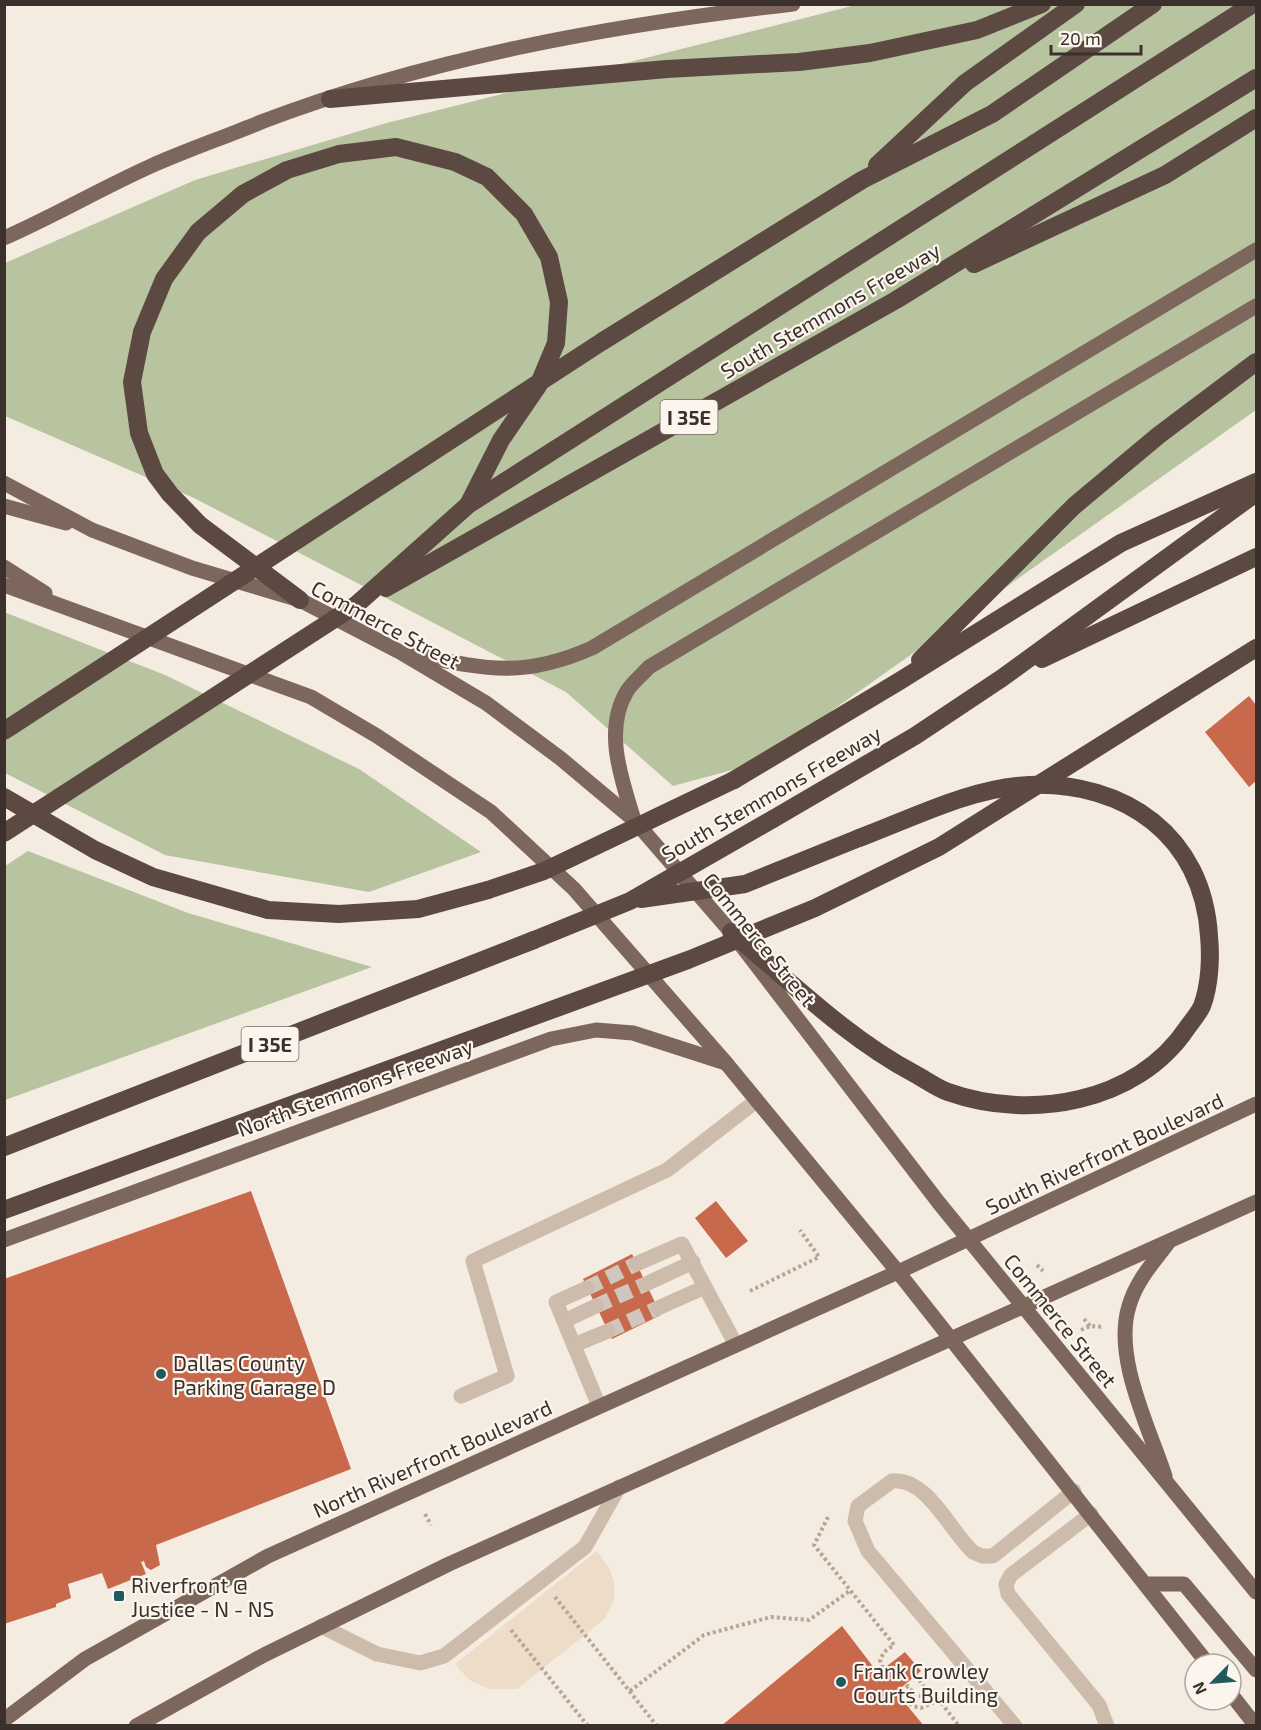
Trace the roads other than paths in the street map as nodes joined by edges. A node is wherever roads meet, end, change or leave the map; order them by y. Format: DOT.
graph roads {
  1 [pos="793,4"];
  2 [pos="1042,4"];
  3 [pos="1076,4"];
  4 [pos="1153,4"];
  5 [pos="1253,4"];
  6 [pos="1251,81"];
  7 [pos="330,99"];
  8 [pos="1257,118"];
  9 [pos="862,180"];
  10 [pos="4,238"];
  11 [pos="1257,250"];
  12 [pos="896,300"];
  13 [pos="1257,306"];
  14 [pos="1257,363"];
  15 [pos="4,483"];
  16 [pos="1257,483"];
  17 [pos="1257,493"];
  18 [pos="468,505"];
  19 [pos="4,506"];
  20 [pos="92,530"];
  21 [pos="1257,557"];
  22 [pos="4,567"];
  23 [pos="4,585"];
  24 [pos="300,600"];
  25 [pos="356,605"];
  26 [pos="65,606"];
  27 [pos="1257,648"];
  28 [pos="400,652"];
  29 [pos="1002,678"];
  30 [pos="898,682"];
  31 [pos="4,731"];
  32 [pos="4,797"];
  33 [pos="634,820"];
  34 [pos="4,833"];
  35 [pos="630,901"];
  36 [pos="731,932"];
  37 [pos="726,1063"];
  38 [pos="756,1101"];
  39 [pos="1257,1104"];
  40 [pos="4,1147"];
  41 [pos="1257,1202"];
  42 [pos="4,1210"];
  43 [pos="969,1239"];
  44 [pos="4,1240"];
  45 [pos="1169,1242"];
  46 [pos="693,1262"];
  47 [pos="636,1264"];
  48 [pos="898,1272"];
  49 [pos="646,1284"];
  50 [pos="705,1287"];
  51 [pos="587,1288"];
  52 [pos="596,1306"];
  53 [pos="1023,1306"];
  54 [pos="658,1308"];
  55 [pos="564,1321"];
  56 [pos="608,1330"];
  57 [pos="952,1339"];
  58 [pos="574,1345"];
  59 [pos="736,1345"];
  60 [pos="461,1396"];
  61 [pos="599,1406"];
  62 [pos="619,1487"];
  63 [pos="1169,1488"];
  64 [pos="1074,1491"];
  65 [pos="1091,1514"];
  66 [pos="1145,1584"];
  67 [pos="1257,1592"];
  68 [pos="321,1626"];
  69 [pos="1199,1652"];
  70 [pos="1257,1670"];
  71 [pos="1243,1709"];
  72 [pos="4,1720"];
  73 [pos="136,1725"];
  74 [pos="1015,1725"];
  75 [pos="1107,1725"];
  76 [pos="1256,1725"];
  1 -- 7 [label="main road"];
  2 -- 7 [label="highway"];
  3 -- 9 [label="highway"];
  4 -- 9 [label="highway"];
  5 -- 18 [label="highway"];
  6 -- 12 [label="highway, South Stemmons Freeway / I 35E"];
  7 -- 10 [label="main road"];
  8 -- 12 [label="highway"];
  9 -- 31 [label="highway, bridge"];
  11 -- 28 [label="main road"];
  12 -- 25 [label="highway, South Stemmons Freeway / I 35E"];
  13 -- 33 [label="main road"];
  14 -- 30 [label="highway"];
  15 -- 20 [label="main road, Commerce Street"];
  16 -- 30 [label="highway"];
  17 -- 29 [label="highway, South Stemmons Freeway / I 35E"];
  18 -- 24 [label="highway"];
  18 -- 25 [label="highway"];
  19 -- 20 [label="main road"];
  20 -- 24 [label="main road, Commerce Street"];
  21 -- 29 [label="highway"];
  22 -- 26 [label="main road"];
  23 -- 26 [label="main road"];
  24 -- 28 [label="main road, Commerce Street"];
  25 -- 34 [label="highway, I 35E, bridge"];
  26 -- 37 [label="main road"];
  27 -- 42 [label="highway, bridge"];
  28 -- 33 [label="main road, Commerce Street"];
  29 -- 35 [label="highway, South Stemmons Freeway / I 35E, bridge"];
  30 -- 32 [label="highway, bridge"];
  33 -- 36 [label="main road, Commerce Street"];
  35 -- 36 [label="highway, bridge"];
  35 -- 40 [label="highway, I 35E, bridge"];
  36 -- 43 [label="main road, Commerce Street"];
  37 -- 38 [label="main road"];
  37 -- 44 [label="main road, North Stemmons Freeway"];
  38 -- 48 [label="main road"];
  38 -- 60 [label="lane"];
  39 -- 43 [label="main road, South Riverfront Boulevard"];
  41 -- 45 [label="main road"];
  43 -- 48 [label="main road, South Riverfront Boulevard"];
  43 -- 53 [label="main road, Commerce Street"];
  45 -- 53 [label="main road"];
  45 -- 63 [label="main road"];
  46 -- 47 [label="lane"];
  46 -- 49 [label="lane"];
  46 -- 50 [label="lane"];
  48 -- 57 [label="main road"];
  48 -- 59 [label="main road, North Riverfront Boulevard"];
  50 -- 54 [label="lane"];
  50 -- 59 [label="lane"];
  51 -- 55 [label="lane"];
  52 -- 55 [label="lane"];
  53 -- 57 [label="main road"];
  53 -- 63 [label="main road, Commerce Street"];
  55 -- 58 [label="lane"];
  56 -- 58 [label="lane"];
  57 -- 62 [label="main road"];
  57 -- 64 [label="main road"];
  58 -- 61 [label="lane"];
  59 -- 61 [label="main road, North Riverfront Boulevard"];
  61 -- 72 [label="main road, North Riverfront Boulevard"];
  62 -- 68 [label="main road"];
  62 -- 68 [label="lane"];
  63 -- 67 [label="main road, Commerce Street"];
  64 -- 65 [label="main road"];
  64 -- 74 [label="lane"];
  65 -- 66 [label="main road"];
  65 -- 75 [label="lane"];
  66 -- 69 [label="main road"];
  66 -- 70 [label="main road"];
  68 -- 73 [label="main road"];
  71 -- 76 [label="main road"];
}
